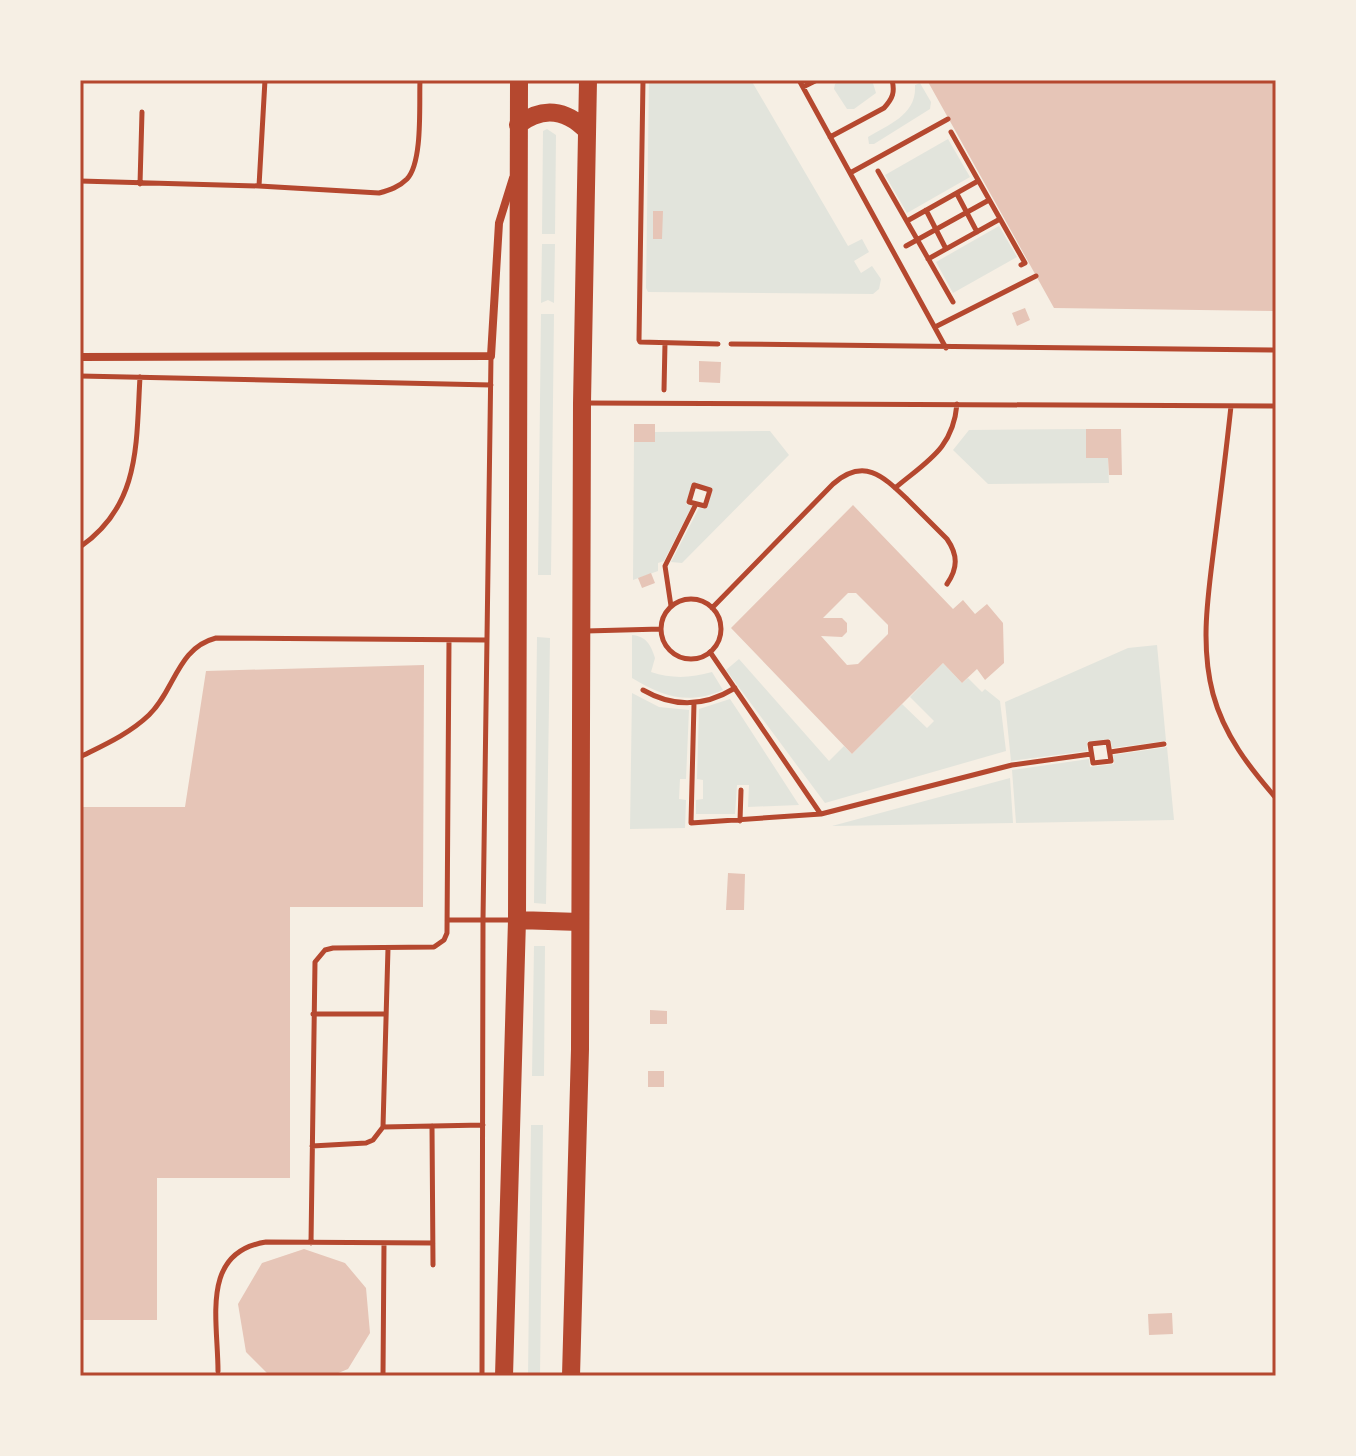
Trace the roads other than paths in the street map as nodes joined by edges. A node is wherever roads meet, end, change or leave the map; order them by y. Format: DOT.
graph roads {
  1 [pos="265,80"];
  2 [pos="420,80"];
  3 [pos="519,80"];
  4 [pos="588,80"];
  5 [pos="799,80"];
  6 [pos="817,80"];
  7 [pos="892,80"];
  8 [pos="803,87"];
  9 [pos="142,112"];
  10 [pos="948,119"];
  11 [pos="518,125"];
  12 [pos="587,131"];
  13 [pos="830,137"];
  14 [pos="519,167"];
  15 [pos="850,173"];
  16 [pos="80,181"];
  17 [pos="140,184"];
  18 [pos="259,186"];
  19 [pos="1036,276"];
  20 [pos="935,327"];
  21 [pos="731,344"];
  22 [pos="946,348"];
  23 [pos="1276,350"];
  24 [pos="491,356"];
  25 [pos="80,357"];
  26 [pos="80,376"];
  27 [pos="140,377"];
  28 [pos="491,385"];
  29 [pos="582,403"];
  30 [pos="957,404"];
  31 [pos="1231,406"];
  32 [pos="1276,406"];
  33 [pos="895,488"];
  34 [pos="80,547"];
  35 [pos="947,584"];
  36 [pos="712,608"];
  37 [pos="661,629"];
  38 [pos="581,631"];
  39 [pos="449,640"];
  40 [pos="486,640"];
  41 [pos="80,757"];
  42 [pos="1276,798"];
  43 [pos="447,920"];
  44 [pos="483,920"];
  45 [pos="517,920"];
  46 [pos="580,922"];
  47 [pos="388,948"];
  48 [pos="313,1014"];
  49 [pos="386,1014"];
  50 [pos="483,1125"];
  51 [pos="432,1126"];
  52 [pos="383,1127"];
  53 [pos="312,1146"];
  54 [pos="311,1243"];
  55 [pos="384,1243"];
  56 [pos="433,1243"];
  57 [pos="433,1265"];
  58 [pos="218,1371"];
  59 [pos="383,1376"];
  60 [pos="482,1376"];
  61 [pos="504,1376"];
  62 [pos="571,1376"];
  1 -- 18 [label="lane"];
  2 -- 18 [label="lane"];
  3 -- 11 [label="main road"];
  4 -- 12 [label="main road"];
  5 -- 8 [label="lane"];
  6 -- 8 [label="lane"];
  7 -- 13 [label="lane"];
  8 -- 13 [label="lane"];
  9 -- 17 [label="lane"];
  10 -- 15 [label="lane"];
  11 -- 12 [label="main road"];
  11 -- 14 [label="main road"];
  12 -- 29 [label="main road"];
  13 -- 15 [label="lane"];
  14 -- 24 [label="street"];
  14 -- 45 [label="main road"];
  15 -- 20 [label="lane"];
  16 -- 17 [label="lane"];
  17 -- 18 [label="lane"];
  19 -- 20 [label="lane"];
  20 -- 22 [label="lane"];
  21 -- 22 [label="lane"];
  22 -- 23 [label="lane"];
  24 -- 25 [label="street"];
  24 -- 28 [label="lane"];
  26 -- 27 [label="lane"];
  27 -- 28 [label="lane"];
  27 -- 34 [label="lane"];
  28 -- 40 [label="lane"];
  29 -- 30 [label="lane"];
  29 -- 38 [label="main road"];
  30 -- 31 [label="lane"];
  30 -- 33 [label="lane"];
  31 -- 32 [label="lane"];
  31 -- 42 [label="lane"];
  33 -- 35 [label="lane"];
  33 -- 36 [label="lane"];
  36 -- 37 [label="lane"];
  36 -- 37 [label="lane"];
  37 -- 38 [label="lane"];
  38 -- 46 [label="main road"];
  39 -- 40 [label="lane"];
  39 -- 41 [label="lane"];
  39 -- 43 [label="lane"];
  40 -- 44 [label="lane"];
  43 -- 44 [label="lane"];
  43 -- 47 [label="lane"];
  44 -- 45 [label="lane"];
  44 -- 50 [label="lane"];
  45 -- 46 [label="main road"];
  45 -- 61 [label="main road"];
  46 -- 62 [label="main road"];
  47 -- 48 [label="lane"];
  47 -- 49 [label="lane"];
  48 -- 49 [label="lane"];
  48 -- 53 [label="lane"];
  49 -- 52 [label="lane"];
  50 -- 51 [label="lane"];
  50 -- 60 [label="lane"];
  51 -- 52 [label="lane"];
  51 -- 56 [label="lane"];
  52 -- 53 [label="lane"];
  53 -- 54 [label="lane"];
  54 -- 55 [label="lane"];
  54 -- 58 [label="lane"];
  55 -- 56 [label="lane"];
  55 -- 59 [label="lane"];
  56 -- 57 [label="lane"];
}
